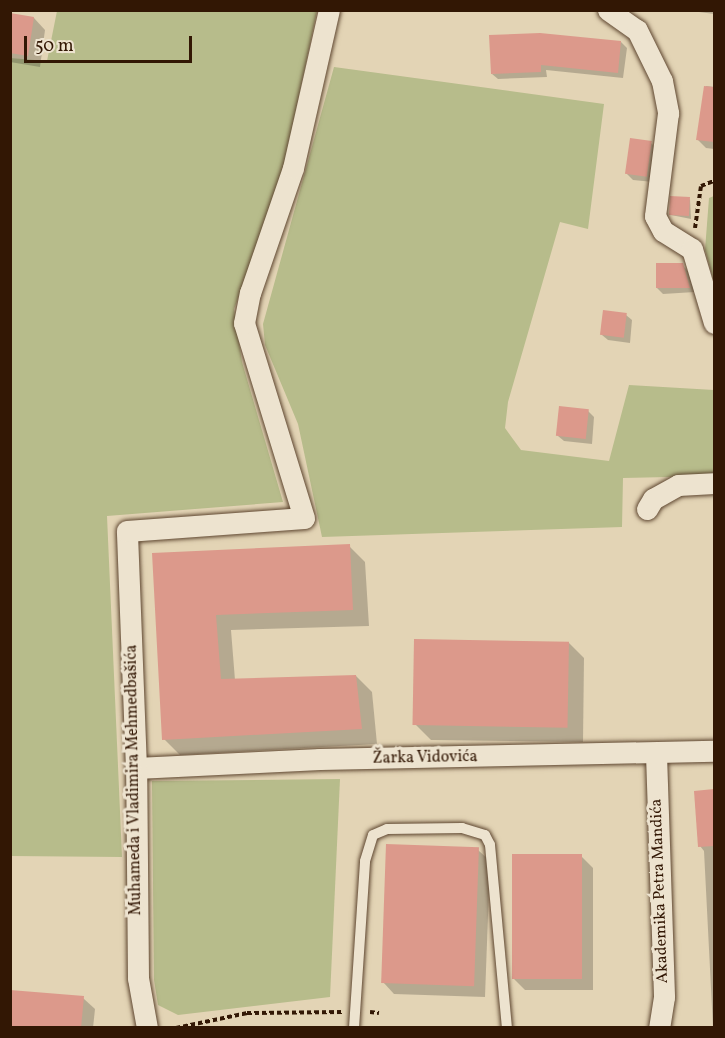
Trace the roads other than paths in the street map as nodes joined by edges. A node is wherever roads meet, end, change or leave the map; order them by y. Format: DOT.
graph roads {
  1 [pos="329,10"];
  2 [pos="608,10"];
  3 [pos="714,323"];
  4 [pos="714,483"];
  5 [pos="647,509"];
  6 [pos="714,751"];
  7 [pos="656,754"];
  8 [pos="136,768"];
  9 [pos="147,1028"];
  10 [pos="354,1028"];
  11 [pos="507,1028"];
  12 [pos="659,1028"];
  1 -- 8 [label="street, Muhameda i Vladimira Mehmedbašića"];
  2 -- 3 [label="street"];
  4 -- 5 [label="street"];
  6 -- 7 [label="street, Žarka Vidovića"];
  7 -- 8 [label="street, Žarka Vidovića"];
  7 -- 12 [label="street, Akademika Petra Mandića"];
  8 -- 9 [label="street, Muhameda i Vladimira Mehmedbašića"];
  10 -- 11 [label="lane"];
}
